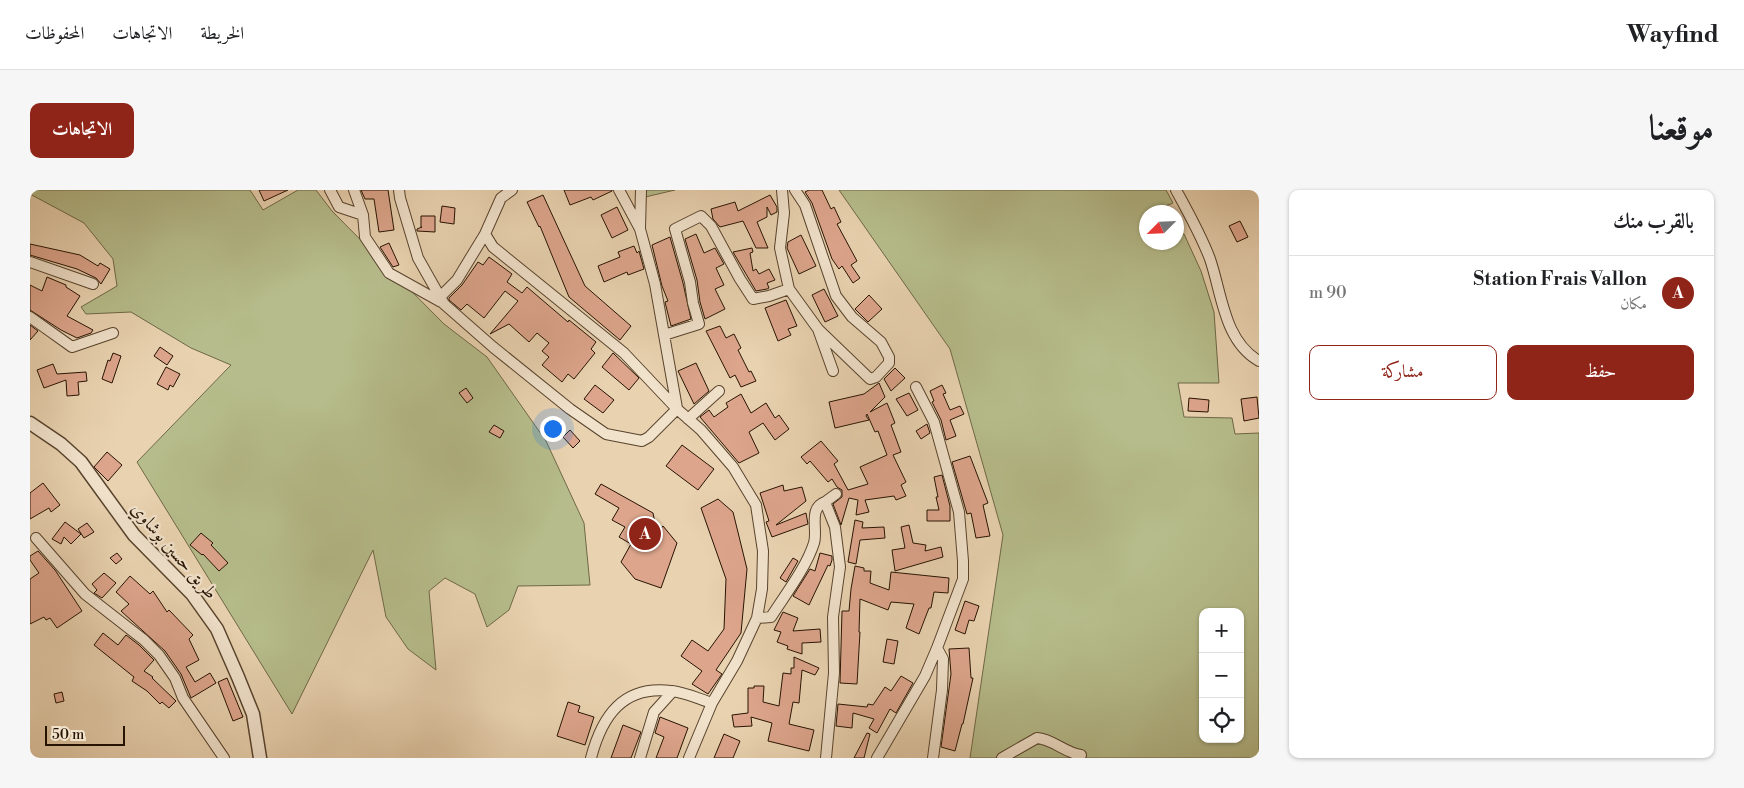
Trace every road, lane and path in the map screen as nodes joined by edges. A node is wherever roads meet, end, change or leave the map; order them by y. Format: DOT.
graph roads {
  1 [pos="330,190"];
  2 [pos="354,190"];
  3 [pos="399,190"];
  4 [pos="512,190"];
  5 [pos="619,190"];
  6 [pos="641,190"];
  7 [pos="782,190"];
  8 [pos="795,190"];
  9 [pos="1176,190"];
  10 [pos="363,215"];
  11 [pos="640,229"];
  12 [pos="486,234"];
  13 [pos="30,262"];
  14 [pos="92,284"];
  15 [pos="789,289"];
  16 [pos="440,300"];
  17 [pos="30,316"];
  18 [pos="818,329"];
  19 [pos="113,333"];
  20 [pos="664,335"];
  21 [pos="1259,361"];
  22 [pos="833,371"];
  23 [pos="916,387"];
  24 [pos="719,391"];
  25 [pos="677,409"];
  26 [pos="688,419"];
  27 [pos="30,423"];
  28 [pos="836,494"];
  29 [pos="825,502"];
  30 [pos="36,538"];
  31 [pos="771,617"];
  32 [pos="757,618"];
  33 [pos="748,639"];
  34 [pos="937,648"];
  35 [pos="673,691"];
  36 [pos="712,703"];
  37 [pos="1081,755"];
  38 [pos="224,758"];
  39 [pos="260,758"];
  40 [pos="591,758"];
  41 [pos="640,758"];
  42 [pos="689,758"];
  43 [pos="826,758"];
  44 [pos="877,758"];
  45 [pos="933,758"];
  46 [pos="1002,758"];
  1 -- 10 [label="street"];
  2 -- 10 [label="street"];
  3 -- 16 [label="street"];
  4 -- 12 [label="street"];
  5 -- 11 [label="street"];
  6 -- 11 [label="street"];
  7 -- 15 [label="street"];
  8 -- 18 [label="street"];
  9 -- 21 [label="street"];
  10 -- 16 [label="street"];
  11 -- 20 [label="street"];
  12 -- 16 [label="street"];
  12 -- 25 [label="street"];
  13 -- 14 [label="street"];
  15 -- 18 [label="street"];
  15 -- 20 [label="street"];
  16 -- 25 [label="street"];
  17 -- 19 [label="street"];
  18 -- 22 [label="street"];
  20 -- 25 [label="street"];
  23 -- 34 [label="street"];
  24 -- 26 [label="street"];
  25 -- 26 [label="street"];
  26 -- 32 [label="street"];
  27 -- 39 [label="street, طريق حسين بوشاوي"];
  28 -- 29 [label="street"];
  29 -- 31 [label="street"];
  29 -- 43 [label="street"];
  30 -- 38 [label="street"];
  31 -- 32 [label="street"];
  31 -- 33 [label="street"];
  32 -- 33 [label="street"];
  33 -- 36 [label="street"];
  34 -- 44 [label="street"];
  34 -- 45 [label="street"];
  35 -- 36 [label="street"];
  35 -- 40 [label="street"];
  35 -- 41 [label="street"];
  36 -- 42 [label="street"];
  37 -- 46 [label="street"];
}
